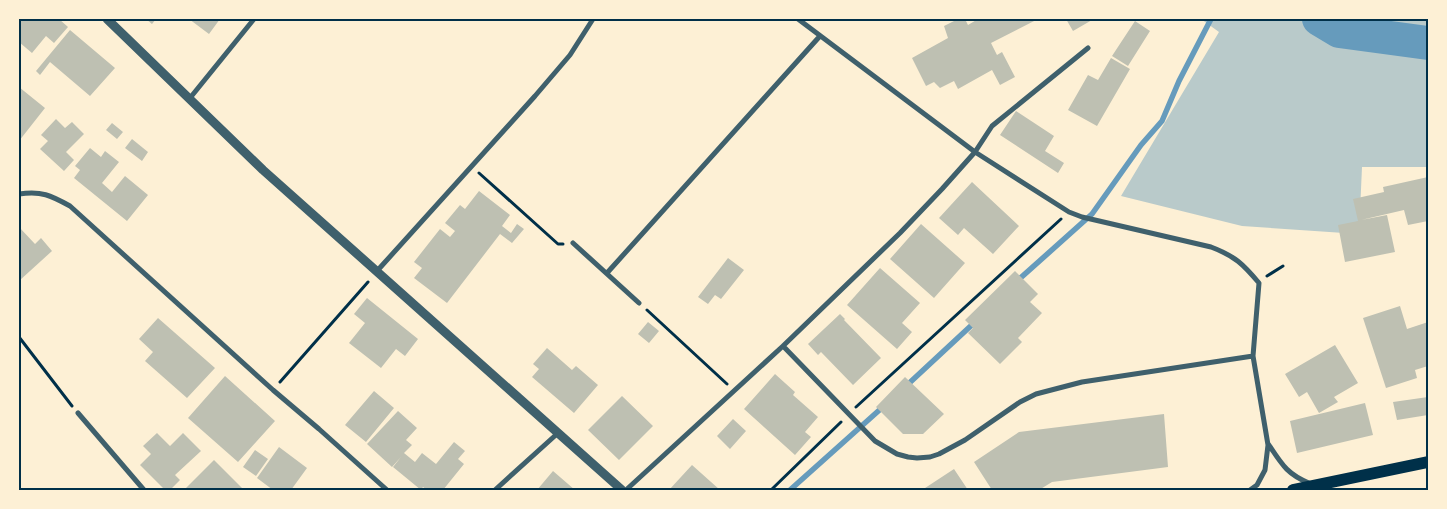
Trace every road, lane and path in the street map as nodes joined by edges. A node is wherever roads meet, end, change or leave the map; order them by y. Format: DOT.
graph roads {
  1 [pos="107,19"];
  2 [pos="254,19"];
  3 [pos="593,19"];
  4 [pos="798,19"];
  5 [pos="820,36"];
  6 [pos="1088,48"];
  7 [pos="190,98"];
  8 [pos="975,152"];
  9 [pos="472,166"];
  10 [pos="19,194"];
  11 [pos="1069,212"];
  12 [pos="574,243"];
  13 [pos="1283,266"];
  14 [pos="378,271"];
  15 [pos="607,273"];
  16 [pos="1259,283"];
  17 [pos="639,303"];
  18 [pos="19,338"];
  19 [pos="783,346"];
  20 [pos="1253,356"];
  21 [pos="273,390"];
  22 [pos="735,391"];
  23 [pos="78,413"];
  24 [pos="848,414"];
  25 [pos="558,433"];
  26 [pos="1268,445"];
  27 [pos="1428,462"];
  28 [pos="1316,485"];
  29 [pos="144,490"];
  30 [pos="387,490"];
  31 [pos="495,490"];
  32 [pos="622,490"];
  33 [pos="626,490"];
  34 [pos="772,490"];
  35 [pos="1250,490"];
  36 [pos="1293,490"];
  1 -- 7 [label="street"];
  2 -- 7 [label="street"];
  3 -- 9 [label="street"];
  4 -- 5 [label="street"];
  5 -- 8 [label="street"];
  5 -- 15 [label="street"];
  6 -- 8 [label="street"];
  7 -- 14 [label="street"];
  8 -- 11 [label="street"];
  8 -- 19 [label="street"];
  9 -- 12 [label="path"];
  9 -- 14 [label="street"];
  10 -- 21 [label="street"];
  11 -- 16 [label="street"];
  11 -- 24 [label="path"];
  12 -- 15 [label="street"];
  13 -- 16 [label="path"];
  14 -- 21 [label="path"];
  14 -- 25 [label="street"];
  15 -- 17 [label="street"];
  16 -- 20 [label="street"];
  17 -- 22 [label="path"];
  18 -- 23 [label="path"];
  19 -- 22 [label="street"];
  19 -- 24 [label="street"];
  20 -- 24 [label="street"];
  20 -- 26 [label="street"];
  21 -- 30 [label="street"];
  22 -- 33 [label="street"];
  23 -- 29 [label="street"];
  24 -- 34 [label="path"];
  25 -- 31 [label="street"];
  25 -- 32 [label="street"];
  26 -- 28 [label="street"];
  26 -- 35 [label="street"];
  27 -- 28 [label="main road"];
  28 -- 36 [label="main road"];
}
